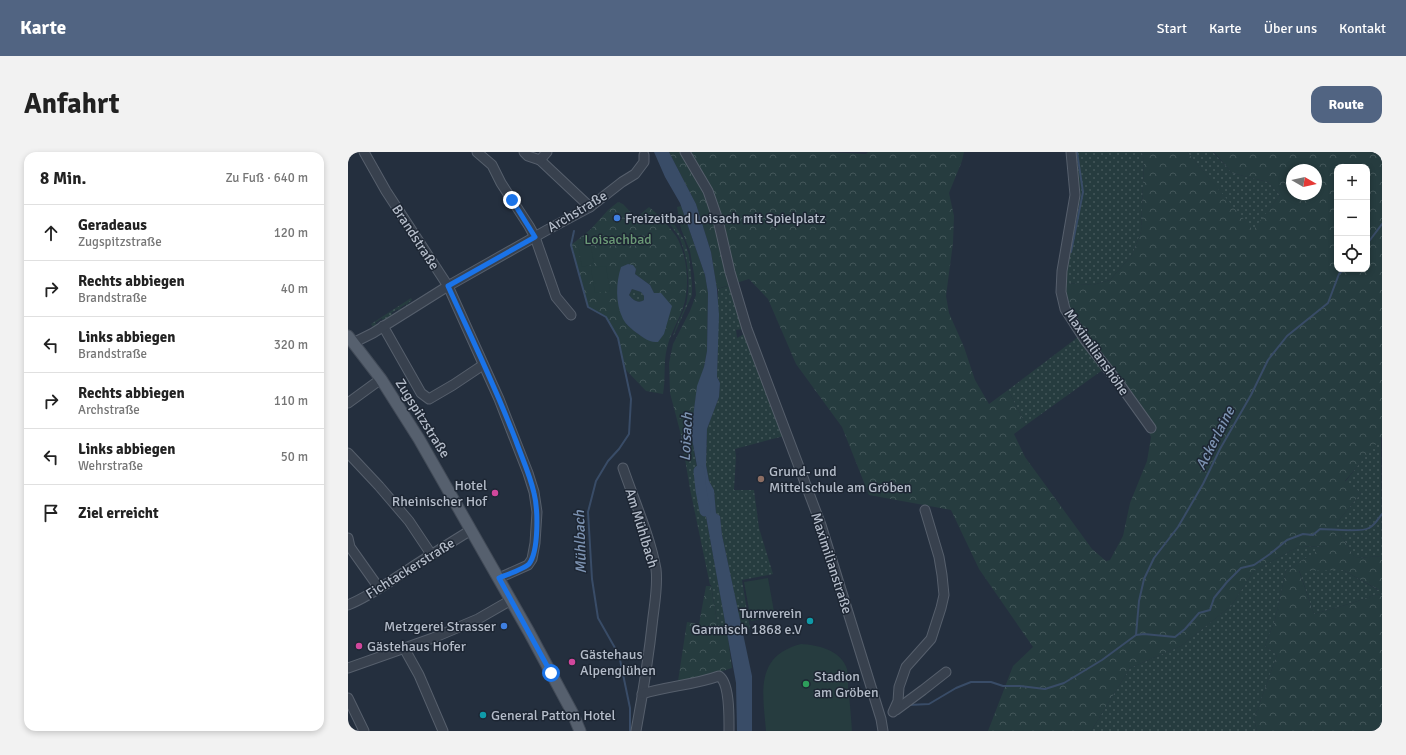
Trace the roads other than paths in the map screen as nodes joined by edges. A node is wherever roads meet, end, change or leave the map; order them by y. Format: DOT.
graph roads {
  1 [pos="364,152"];
  2 [pos="477,152"];
  3 [pos="524,152"];
  4 [pos="547,152"];
  5 [pos="685,152"];
  6 [pos="1071,152"];
  7 [pos="644,155"];
  8 [pos="540,160"];
  9 [pos="590,207"];
  10 [pos="535,237"];
  11 [pos="448,286"];
  12 [pos="571,315"];
  13 [pos="382,326"];
  14 [pos="350,339"];
  15 [pos="483,364"];
  16 [pos="381,379"];
  17 [pos="348,403"];
  18 [pos="1151,428"];
  19 [pos="348,453"];
  20 [pos="623,468"];
  21 [pos="925,510"];
  22 [pos="471,530"];
  23 [pos="348,538"];
  24 [pos="431,554"];
  25 [pos="499,578"];
  26 [pos="379,588"];
  27 [pos="512,600"];
  28 [pos="348,604"];
  29 [pos="404,648"];
  30 [pos="348,668"];
  31 [pos="946,672"];
  32 [pos="642,694"];
  33 [pos="348,698"];
  34 [pos="893,712"];
  35 [pos="881,720"];
  36 [pos="364,731"];
  37 [pos="443,731"];
  38 [pos="580,731"];
  39 [pos="636,731"];
  40 [pos="729,731"];
  41 [pos="882,731"];
  1 -- 11 [label="street, Brandstraße"];
  2 -- 10 [label="street"];
  3 -- 8 [label="street"];
  4 -- 8 [label="street"];
  5 -- 35 [label="street, Maximilianstraße"];
  6 -- 18 [label="street, Maximilianshöhe"];
  7 -- 9 [label="street, Archstraße"];
  8 -- 9 [label="street"];
  9 -- 10 [label="street, Archstraße"];
  10 -- 11 [label="street, Archstraße"];
  10 -- 12 [label="street"];
  11 -- 13 [label="street, Archstraße"];
  11 -- 15 [label="street, Brandstraße"];
  13 -- 14 [label="street, Archstraße"];
  13 -- 15 [label="street"];
  14 -- 16 [label="main road, Zugspitzstraße"];
  15 -- 25 [label="street, Brandstraße"];
  16 -- 17 [label="street"];
  16 -- 22 [label="main road, Zugspitzstraße"];
  19 -- 24 [label="street"];
  20 -- 32 [label="street, Am Mühlbach"];
  21 -- 34 [label="street"];
  22 -- 24 [label="street, Fichtackerstraße"];
  22 -- 25 [label="main road, Zugspitzstraße"];
  23 -- 26 [label="street"];
  24 -- 26 [label="street, Fichtackerstraße"];
  25 -- 27 [label="main road, Zugspitzstraße"];
  26 -- 28 [label="street, Fichtackerstraße"];
  27 -- 29 [label="street"];
  27 -- 38 [label="main road, Zugspitzstraße"];
  29 -- 30 [label="street"];
  29 -- 37 [label="street"];
  31 -- 34 [label="street"];
  32 -- 39 [label="street, Am Mühlbach"];
  32 -- 40 [label="street"];
  33 -- 36 [label="street"];
  34 -- 35 [label="street"];
  35 -- 41 [label="street, Maximilianstraße"];
}
